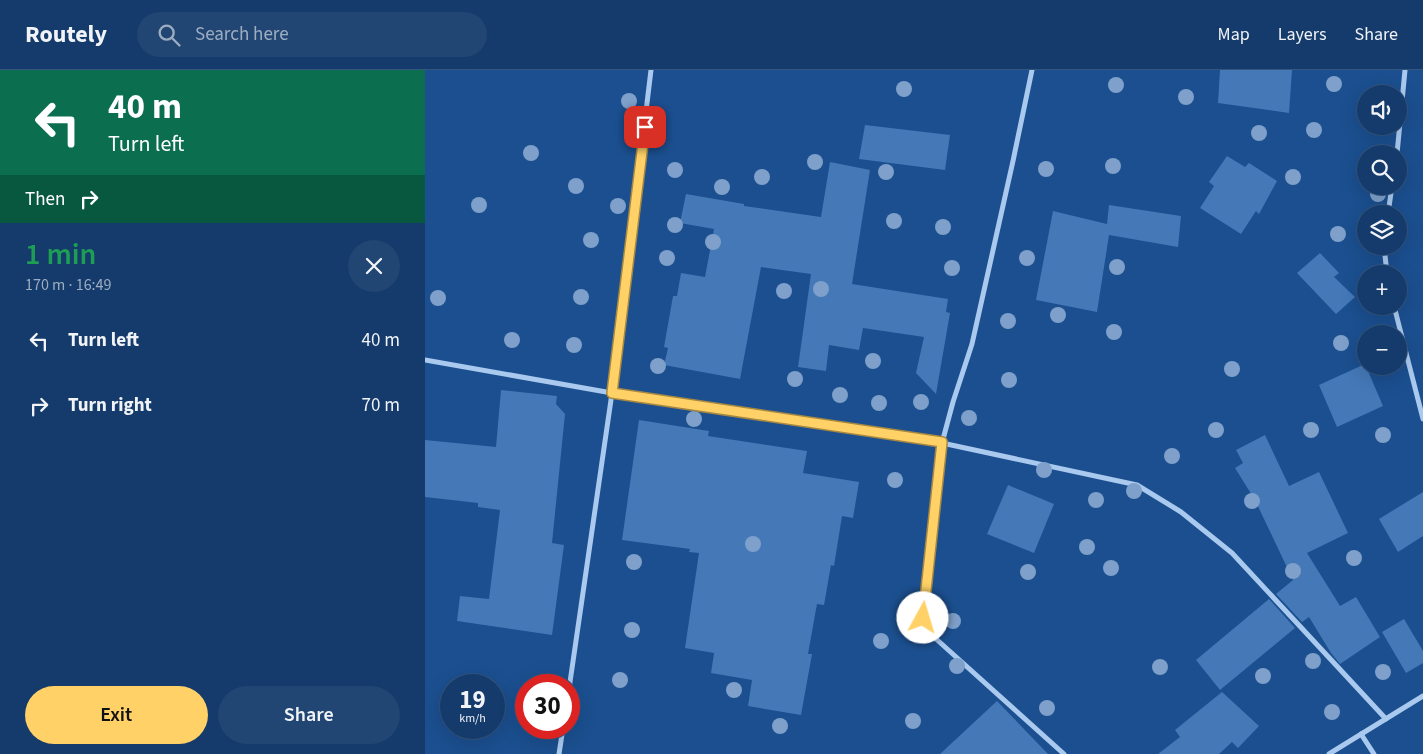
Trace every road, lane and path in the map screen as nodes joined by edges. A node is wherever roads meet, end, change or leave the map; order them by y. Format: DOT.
graph roads {
  1 [pos="651,70"];
  2 [pos="1031,70"];
  3 [pos="1405,70"];
  4 [pos="1398,145"];
  5 [pos="1396,315"];
  6 [pos="425,360"];
  7 [pos="612,393"];
  8 [pos="1423,419"];
  9 [pos="942,442"];
  10 [pos="571,674"];
  11 [pos="1423,696"];
  12 [pos="1386,719"];
  13 [pos="1361,734"];
  14 [pos="561,739"];
  15 [pos="559,754"];
  16 [pos="1064,754"];
  17 [pos="1329,754"];
  18 [pos="1374,754"];
  1 -- 7 [label="street"];
  2 -- 9 [label="street"];
  3 -- 4 [label="street"];
  5 -- 8 [label="street"];
  6 -- 7 [label="street"];
  7 -- 9 [label="street"];
  7 -- 10 [label="street"];
  9 -- 12 [label="street"];
  9 -- 16 [label="street"];
  11 -- 12 [label="street"];
  12 -- 13 [label="street"];
  13 -- 17 [label="street"];
  13 -- 18 [label="street"];
  14 -- 15 [label="street"];
}
